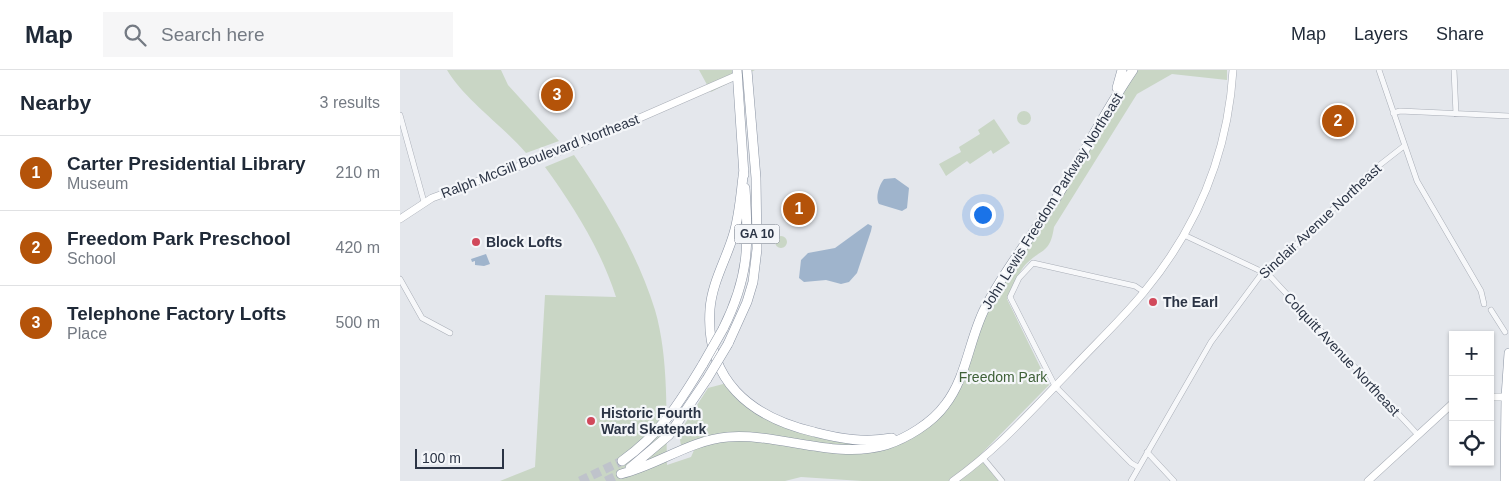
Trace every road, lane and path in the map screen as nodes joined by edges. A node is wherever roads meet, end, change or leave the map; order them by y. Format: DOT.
graph roads {
  1 [pos="1122,70"];
  2 [pos="1133,70"];
  3 [pos="1233,70"];
  4 [pos="1379,70"];
  5 [pos="1454,70"];
  6 [pos="749,71"];
  7 [pos="738,73"];
  8 [pos="1110,107"];
  9 [pos="1393,113"];
  10 [pos="1456,114"];
  11 [pos="400,115"];
  12 [pos="1509,116"];
  13 [pos="1404,146"];
  14 [pos="744,169"];
  15 [pos="424,202"];
  16 [pos="400,219"];
  17 [pos="1184,235"];
  18 [pos="1264,273"];
  19 [pos="400,279"];
  20 [pos="1144,292"];
  21 [pos="1484,304"];
  22 [pos="1491,310"];
  23 [pos="1505,332"];
  24 [pos="450,333"];
  25 [pos="1509,353"];
  26 [pos="1055,386"];
  27 [pos="1494,397"];
  28 [pos="1507,397"];
  29 [pos="1449,407"];
  30 [pos="912,432"];
  31 [pos="1418,435"];
  32 [pos="1147,452"];
  33 [pos="984,458"];
  34 [pos="622,461"];
  35 [pos="1138,467"];
  36 [pos="954,481"];
  37 [pos="1002,481"];
  38 [pos="1132,481"];
  39 [pos="1174,481"];
  40 [pos="1368,481"];
  41 [pos="1506,481"];
  1 -- 8 [label="highway"];
  2 -- 8 [label="highway, John Lewis Freedom Parkway Northeast"];
  3 -- 17 [label="main road"];
  4 -- 9 [label="street"];
  5 -- 10 [label="street"];
  6 -- 7 [label="highway"];
  6 -- 30 [label="highway, GA 10, bridge"];
  7 -- 14 [label="highway, GA 10"];
  7 -- 15 [label="main road, Ralph McGill Boulevard Northeast"];
  8 -- 30 [label="highway, John Lewis Freedom Parkway Northeast"];
  9 -- 10 [label="street"];
  9 -- 13 [label="street"];
  10 -- 12 [label="street"];
  11 -- 15 [label="street"];
  13 -- 18 [label="street, Sinclair Avenue Northeast"];
  13 -- 21 [label="street"];
  14 -- 30 [label="highway"];
  14 -- 34 [label="highway, GA 10, bridge"];
  15 -- 16 [label="main road, Ralph McGill Boulevard Northeast"];
  17 -- 18 [label="street, Colquitt Avenue Northeast"];
  17 -- 20 [label="main road"];
  18 -- 31 [label="street, Colquitt Avenue Northeast"];
  18 -- 32 [label="street, Sinclair Avenue Northeast"];
  19 -- 24 [label="street"];
  20 -- 26 [label="main road"];
  20 -- 26 [label="street"];
  22 -- 23 [label="street"];
  25 -- 28 [label="highway"];
  26 -- 33 [label="main road"];
  26 -- 35 [label="street"];
  27 -- 28 [label="main road"];
  28 -- 41 [label="highway"];
  29 -- 31 [label="main road"];
  31 -- 40 [label="main road"];
  32 -- 35 [label="street, Sinclair Avenue Northeast"];
  32 -- 39 [label="street"];
  33 -- 36 [label="main road"];
  33 -- 37 [label="street"];
  35 -- 38 [label="street, Sinclair Avenue Northeast"];
}
